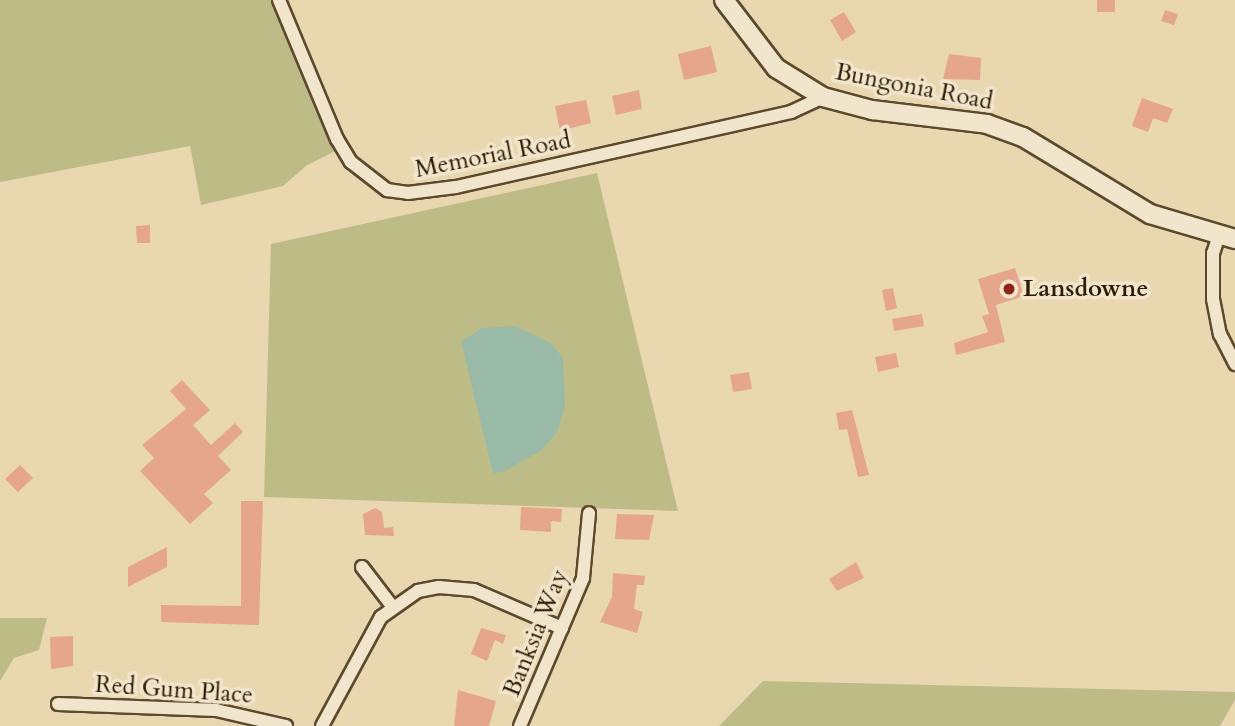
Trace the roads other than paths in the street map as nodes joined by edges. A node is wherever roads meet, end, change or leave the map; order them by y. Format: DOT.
graph roads {
  1 [pos="279,0"];
  2 [pos="724,0"];
  3 [pos="823,97"];
  4 [pos="1227,237"];
  5 [pos="1235,363"];
  6 [pos="589,513"];
  7 [pos="362,567"];
  8 [pos="392,606"];
  9 [pos="562,628"];
  10 [pos="58,704"];
  11 [pos="286,726"];
  12 [pos="321,726"];
  13 [pos="520,726"];
  1 -- 3 [label="street, Memorial Road"];
  2 -- 3 [label="street, Bungonia Road"];
  3 -- 4 [label="street, Bungonia Road"];
  4 -- 5 [label="street"];
  6 -- 9 [label="street, Banksia Way"];
  7 -- 8 [label="street"];
  8 -- 9 [label="street"];
  8 -- 12 [label="street"];
  9 -- 13 [label="street, Banksia Way"];
  10 -- 11 [label="street, Red Gum Place"];
}
